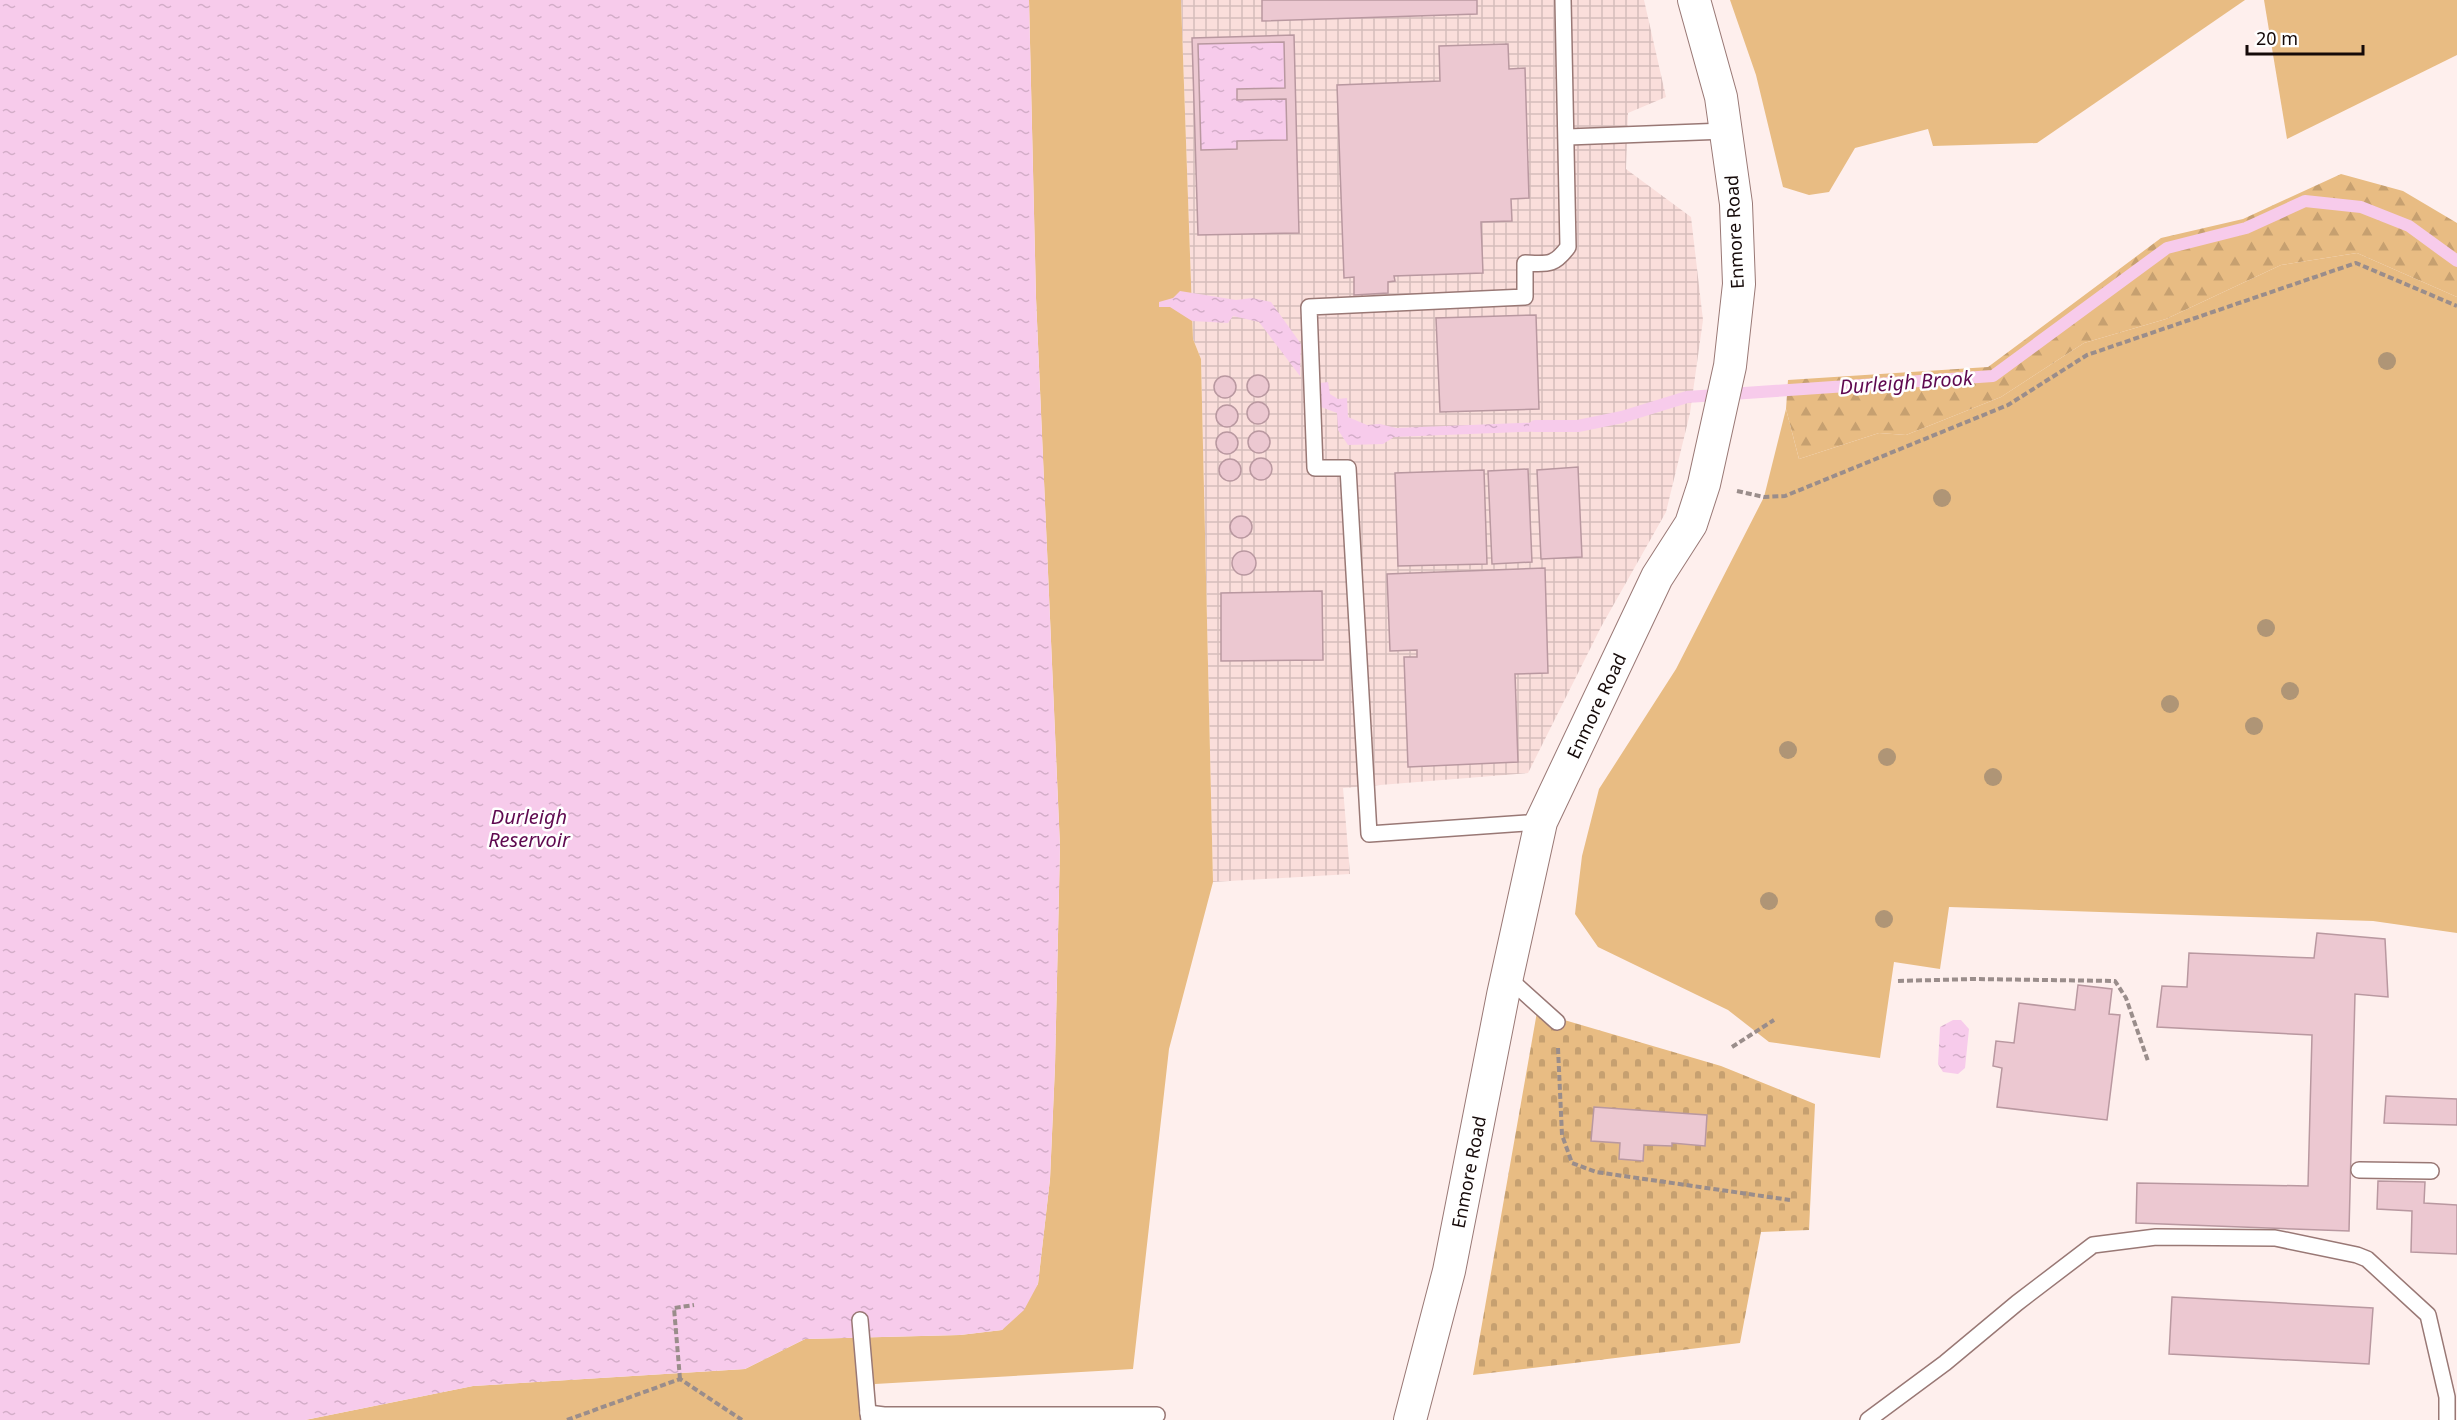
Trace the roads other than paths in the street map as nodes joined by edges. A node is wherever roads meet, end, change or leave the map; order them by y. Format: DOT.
graph roads {
  1 [pos="1563,0"];
  2 [pos="1694,0"];
  3 [pos="1725,131"];
  4 [pos="1568,137"];
  5 [pos="1541,822"];
  6 [pos="1507,977"];
  7 [pos="1557,1022"];
  8 [pos="2359,1170"];
  9 [pos="2431,1171"];
  10 [pos="860,1320"];
  11 [pos="1157,1415"];
  12 [pos="868,1416"];
  13 [pos="1410,1420"];
  14 [pos="1868,1420"];
  15 [pos="2446,1420"];
  1 -- 4 [label="lane"];
  2 -- 3 [label="street, Enmore Road"];
  3 -- 4 [label="lane"];
  3 -- 5 [label="street, Enmore Road"];
  4 -- 5 [label="lane"];
  5 -- 6 [label="street, Enmore Road"];
  6 -- 7 [label="lane"];
  6 -- 13 [label="street, Enmore Road"];
  8 -- 9 [label="lane"];
  10 -- 12 [label="lane"];
  11 -- 12 [label="lane"];
  14 -- 15 [label="lane"];
}
